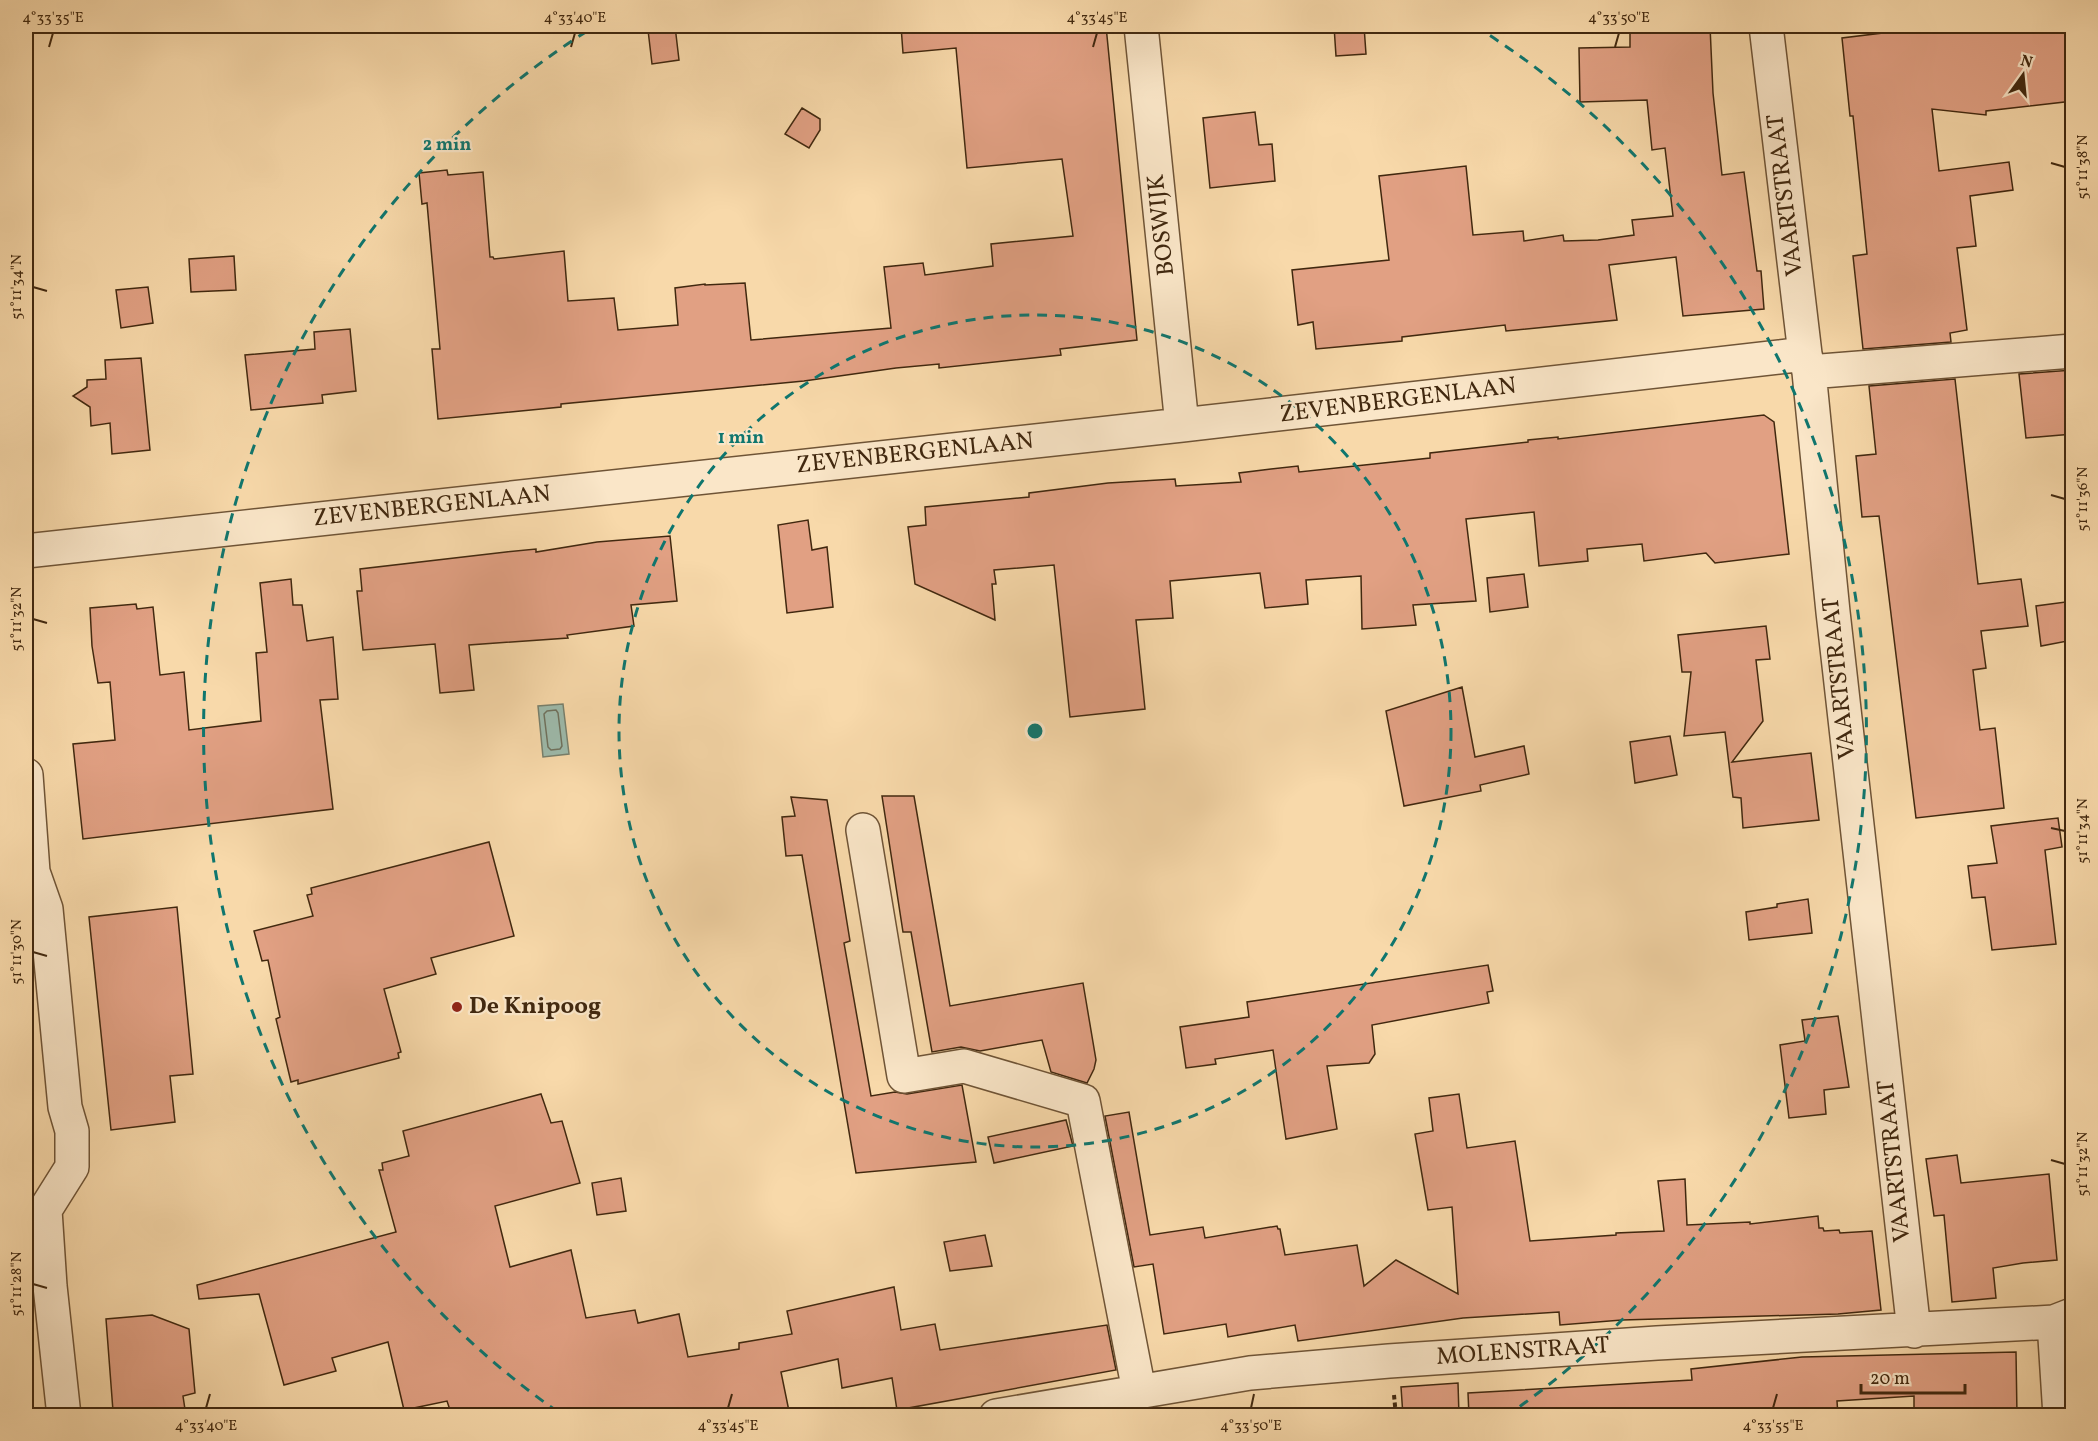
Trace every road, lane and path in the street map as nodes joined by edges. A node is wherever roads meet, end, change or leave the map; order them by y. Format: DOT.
graph roads {
  1 [pos="1141,26"];
  2 [pos="1766,26"];
  3 [pos="2073,351"];
  4 [pos="1807,363"];
  5 [pos="1182,425"];
  6 [pos="26,551"];
  7 [pos="26,775"];
  8 [pos="863,830"];
  9 [pos="38,1288"];
  10 [pos="2063,1319"];
  11 [pos="1914,1331"];
  12 [pos="1139,1391"];
  13 [pos="64,1416"];
  14 [pos="996,1416"];
  15 [pos="2060,1416"];
  1 -- 5 [label="street, BOSWIJK"];
  2 -- 4 [label="street, VAARTSTRAAT"];
  3 -- 4 [label="street, ZEVENBERGENLAAN"];
  4 -- 5 [label="street, ZEVENBERGENLAAN"];
  4 -- 11 [label="street, VAARTSTRAAT"];
  5 -- 6 [label="street, ZEVENBERGENLAAN"];
  7 -- 9 [label="street"];
  8 -- 12 [label="street"];
  9 -- 13 [label="street"];
  10 -- 11 [label="street, MOLENSTRAAT"];
  10 -- 15 [label="street"];
  11 -- 12 [label="street, MOLENSTRAAT"];
  12 -- 14 [label="street, MOLENSTRAAT"];
}
